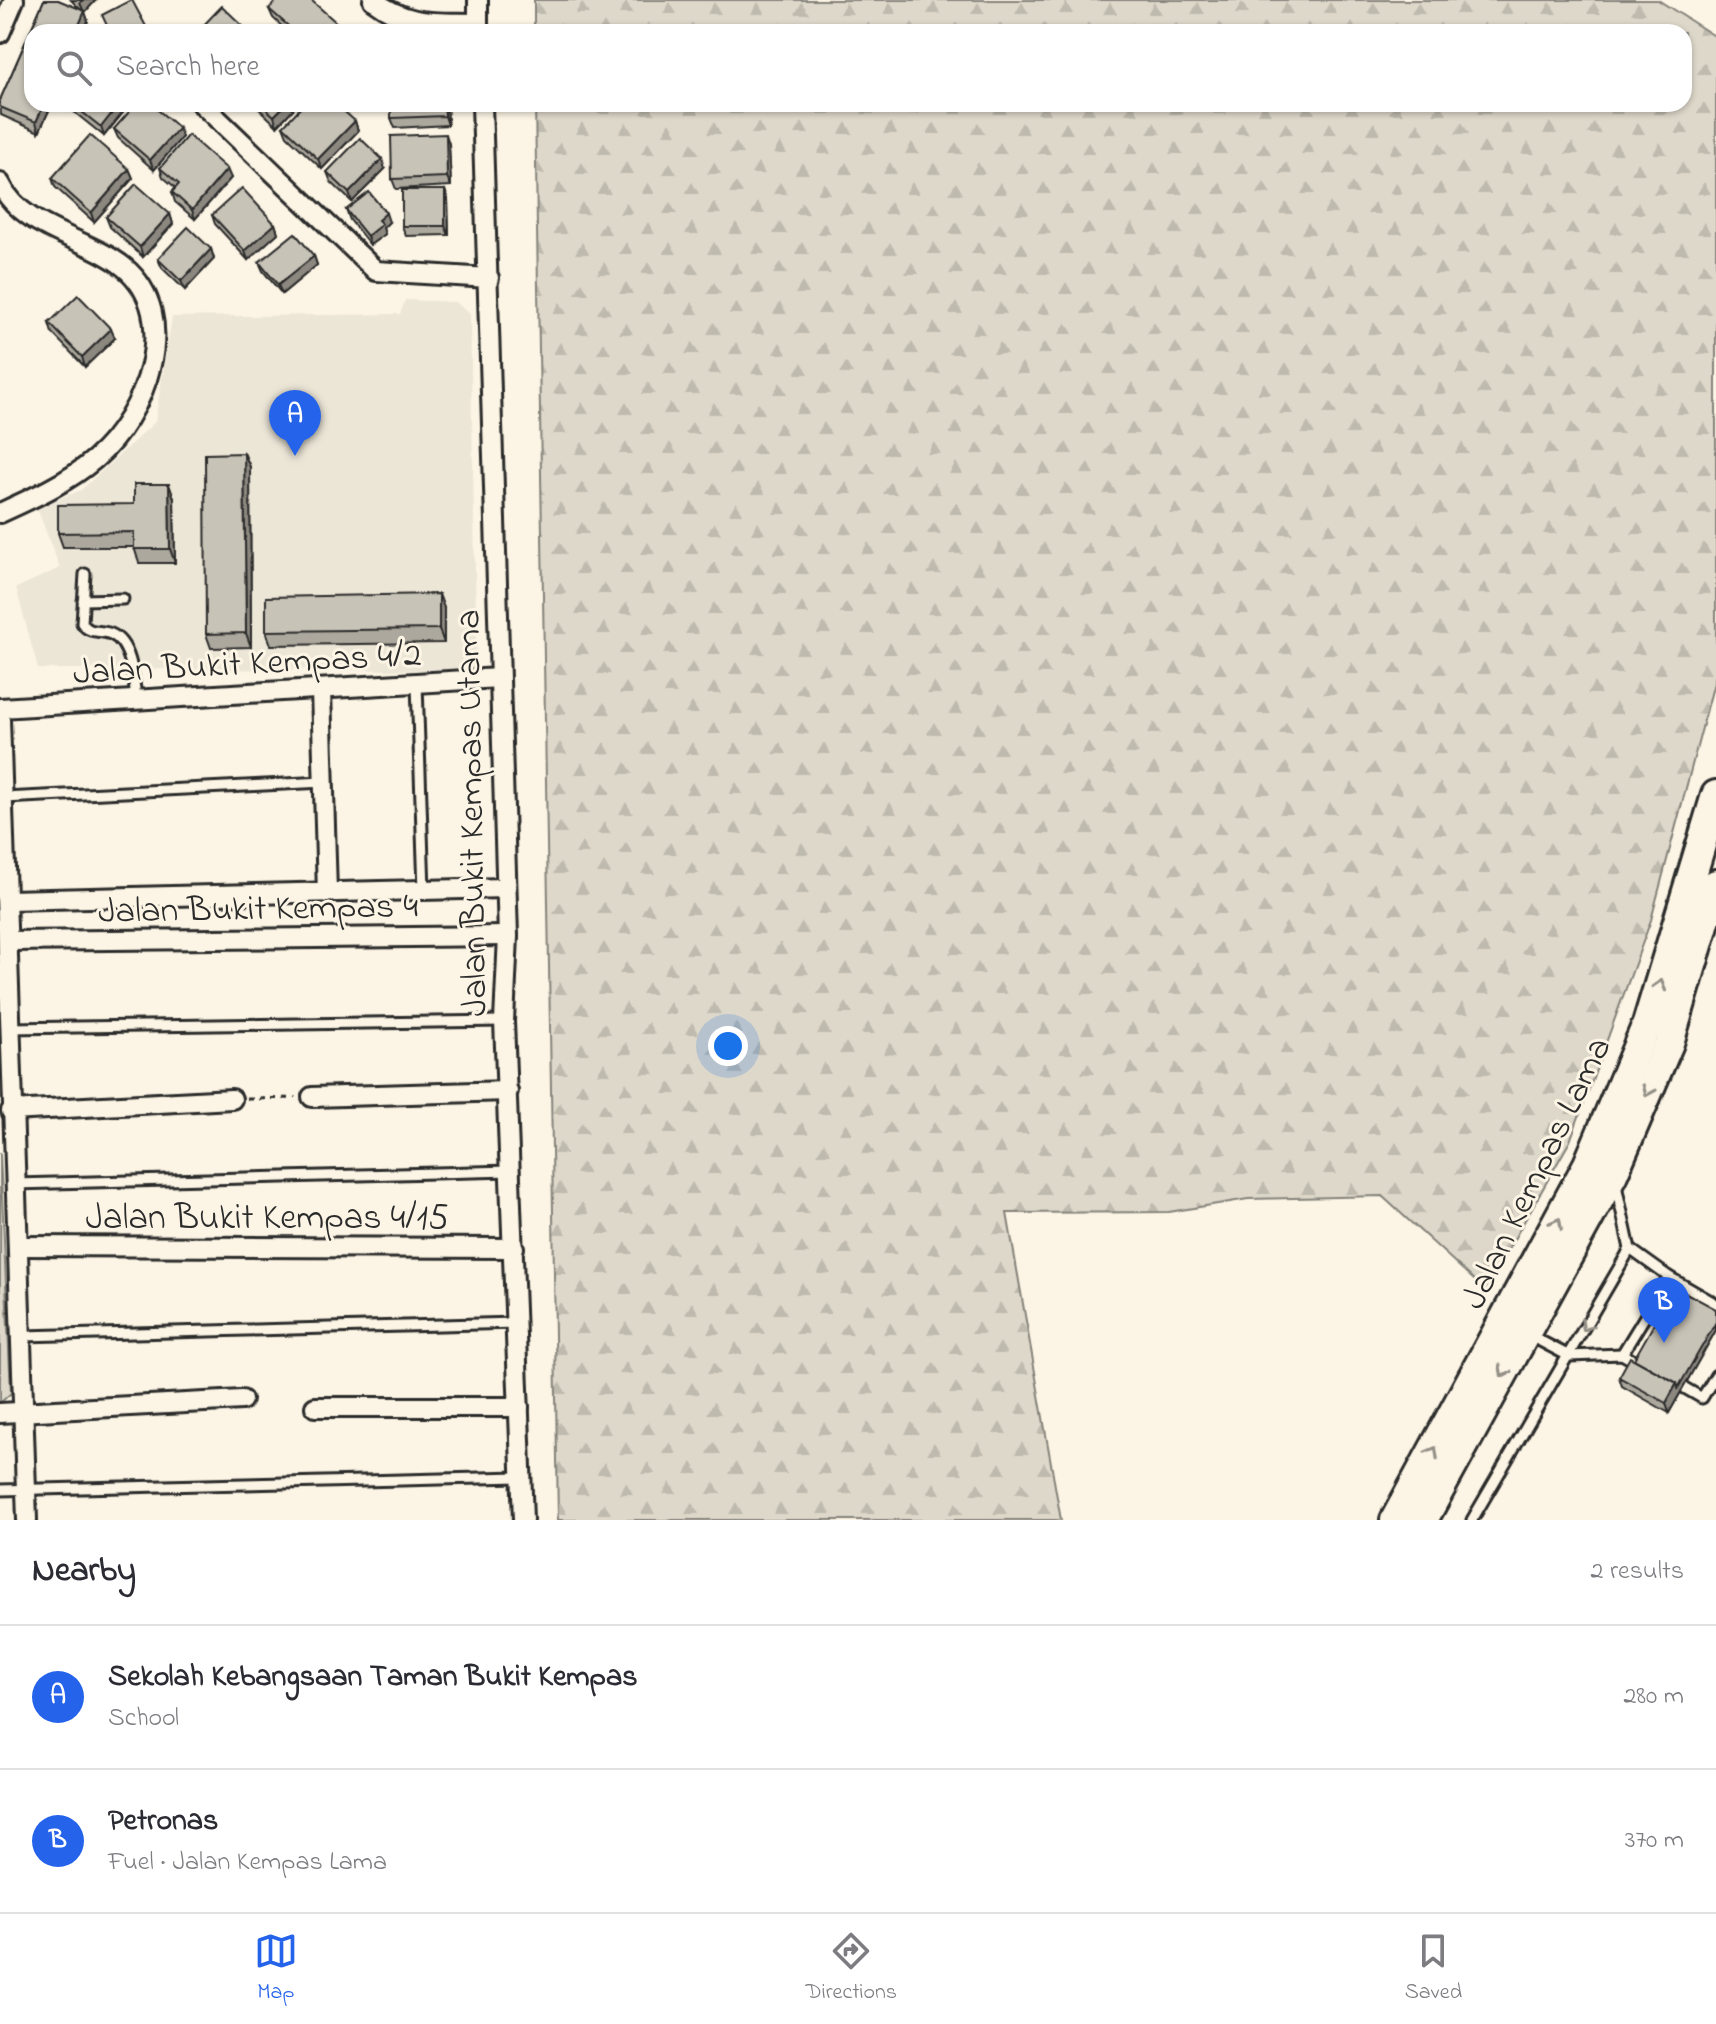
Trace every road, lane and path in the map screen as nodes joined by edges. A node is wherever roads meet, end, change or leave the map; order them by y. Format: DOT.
graph roads {
  1 [pos="14,0"];
  2 [pos="373,0"];
  3 [pos="478,0"];
  4 [pos="442,24"];
  5 [pos="478,24"];
  6 [pos="0,33"];
  7 [pos="210,112"];
  8 [pos="482,112"];
  9 [pos="0,183"];
  10 [pos="489,278"];
  11 [pos="0,513"];
  12 [pos="85,574"];
  13 [pos="123,599"];
  14 [pos="83,600"];
  15 [pos="499,678"];
  16 [pos="417,684"];
  17 [pos="321,690"];
  18 [pos="136,699"];
  19 [pos="0,708"];
  20 [pos="0,719"];
  21 [pos="324,782"];
  22 [pos="1716,795"];
  23 [pos="2,798"];
  24 [pos="1716,884"];
  25 [pos="505,888"];
  26 [pos="424,890"];
  27 [pos="327,893"];
  28 [pos="8,900"];
  29 [pos="508,936"];
  30 [pos="8,941"];
  31 [pos="4,982"];
  32 [pos="504,1021"];
  33 [pos="8,1028"];
  34 [pos="5,1055"];
  35 [pos="508,1091"];
  36 [pos="312,1097"];
  37 [pos="232,1099"];
  38 [pos="8,1123"];
  39 [pos="511,1171"];
  40 [pos="1613,1174"];
  41 [pos="14,1184"];
  42 [pos="20,1246"];
  43 [pos="514,1248"];
  44 [pos="1630,1249"];
  45 [pos="1669,1277"];
  46 [pos="1716,1304"];
  47 [pos="516,1323"];
  48 [pos="1526,1334"];
  49 [pos="23,1336"];
  50 [pos="1622,1354"];
  51 [pos="1569,1356"];
  52 [pos="1636,1362"];
  53 [pos="1716,1375"];
  54 [pos="1683,1387"];
  55 [pos="242,1400"];
  56 [pos="315,1407"];
  57 [pos="519,1407"];
  58 [pos="26,1411"];
  59 [pos="0,1413"];
  60 [pos="522,1477"];
  61 [pos="0,1490"];
  62 [pos="27,1490"];
  63 [pos="27,1520"];
  64 [pos="523,1520"];
  65 [pos="1395,1520"];
  66 [pos="1423,1520"];
  67 [pos="1472,1520"];
  1 -- 6 [label="street"];
  2 -- 4 [label="street"];
  3 -- 5 [label="street"];
  7 -- 10 [label="street"];
  8 -- 10 [label="street, Jalan Bukit Kempas Utama"];
  9 -- 11 [label="street"];
  10 -- 15 [label="street, Jalan Bukit Kempas Utama"];
  12 -- 14 [label="lane"];
  13 -- 14 [label="lane"];
  14 -- 18 [label="lane"];
  15 -- 16 [label="street, Jalan Bukit Kempas 4/2"];
  15 -- 25 [label="street, Jalan Bukit Kempas Utama"];
  16 -- 17 [label="street, Jalan Bukit Kempas 4/2"];
  16 -- 26 [label="lane"];
  17 -- 18 [label="street, Jalan Bukit Kempas 4/2"];
  17 -- 21 [label="street"];
  18 -- 19 [label="street, Jalan Bukit Kempas 4/2"];
  20 -- 23 [label="street"];
  21 -- 23 [label="lane"];
  21 -- 27 [label="street"];
  65 -- 22 [label="main road, Jalan Kempas Lama, one-way"];
  23 -- 28 [label="street"];
  24 -- 40 [label="main road, Jalan Kempas Lama, one-way"];
  25 -- 26 [label="street, Jalan Bukit Kempas 4"];
  25 -- 29 [label="street, Jalan Bukit Kempas Utama"];
  26 -- 27 [label="street, Jalan Bukit Kempas 4"];
  27 -- 28 [label="street, Jalan Bukit Kempas 4"];
  28 -- 30 [label="street"];
  29 -- 30 [label="street, Jalan Bukit Kempas 4"];
  29 -- 32 [label="street, Jalan Bukit Kempas Utama"];
  30 -- 31 [label="street"];
  31 -- 33 [label="street"];
  32 -- 33 [label="lane"];
  32 -- 35 [label="street, Jalan Bukit Kempas Utama"];
  33 -- 34 [label="street"];
  34 -- 38 [label="street"];
  35 -- 36 [label="street"];
  35 -- 39 [label="street, Jalan Bukit Kempas Utama"];
  36 -- 37 [label="path"];
  37 -- 38 [label="street"];
  38 -- 41 [label="street"];
  39 -- 41 [label="lane"];
  39 -- 43 [label="street, Jalan Bukit Kempas Utama"];
  40 -- 44 [label="lane"];
  40 -- 48 [label="main road, Jalan Kempas Lama"];
  41 -- 42 [label="street"];
  42 -- 43 [label="street, Jalan Bukit Kempas 4/15"];
  42 -- 49 [label="street"];
  43 -- 47 [label="street, Jalan Bukit Kempas Utama"];
  44 -- 45 [label="lane"];
  44 -- 51 [label="lane, one-way"];
  45 -- 46 [label="lane"];
  45 -- 50 [label="lane"];
  47 -- 49 [label="lane"];
  47 -- 57 [label="street, Jalan Bukit Kempas Utama"];
  48 -- 51 [label="lane"];
  48 -- 66 [label="main road, Jalan Kempas Lama, one-way"];
  49 -- 58 [label="street"];
  50 -- 51 [label="lane"];
  50 -- 52 [label="lane"];
  51 -- 67 [label="lane"];
  53 -- 54 [label="lane"];
  55 -- 58 [label="street"];
  56 -- 57 [label="street"];
  57 -- 60 [label="street, Jalan Bukit Kempas Utama"];
  58 -- 59 [label="street"];
  58 -- 62 [label="street"];
  60 -- 62 [label="lane"];
  60 -- 64 [label="street, Jalan Bukit Kempas Utama"];
  61 -- 62 [label="lane"];
  62 -- 63 [label="street"];
}
